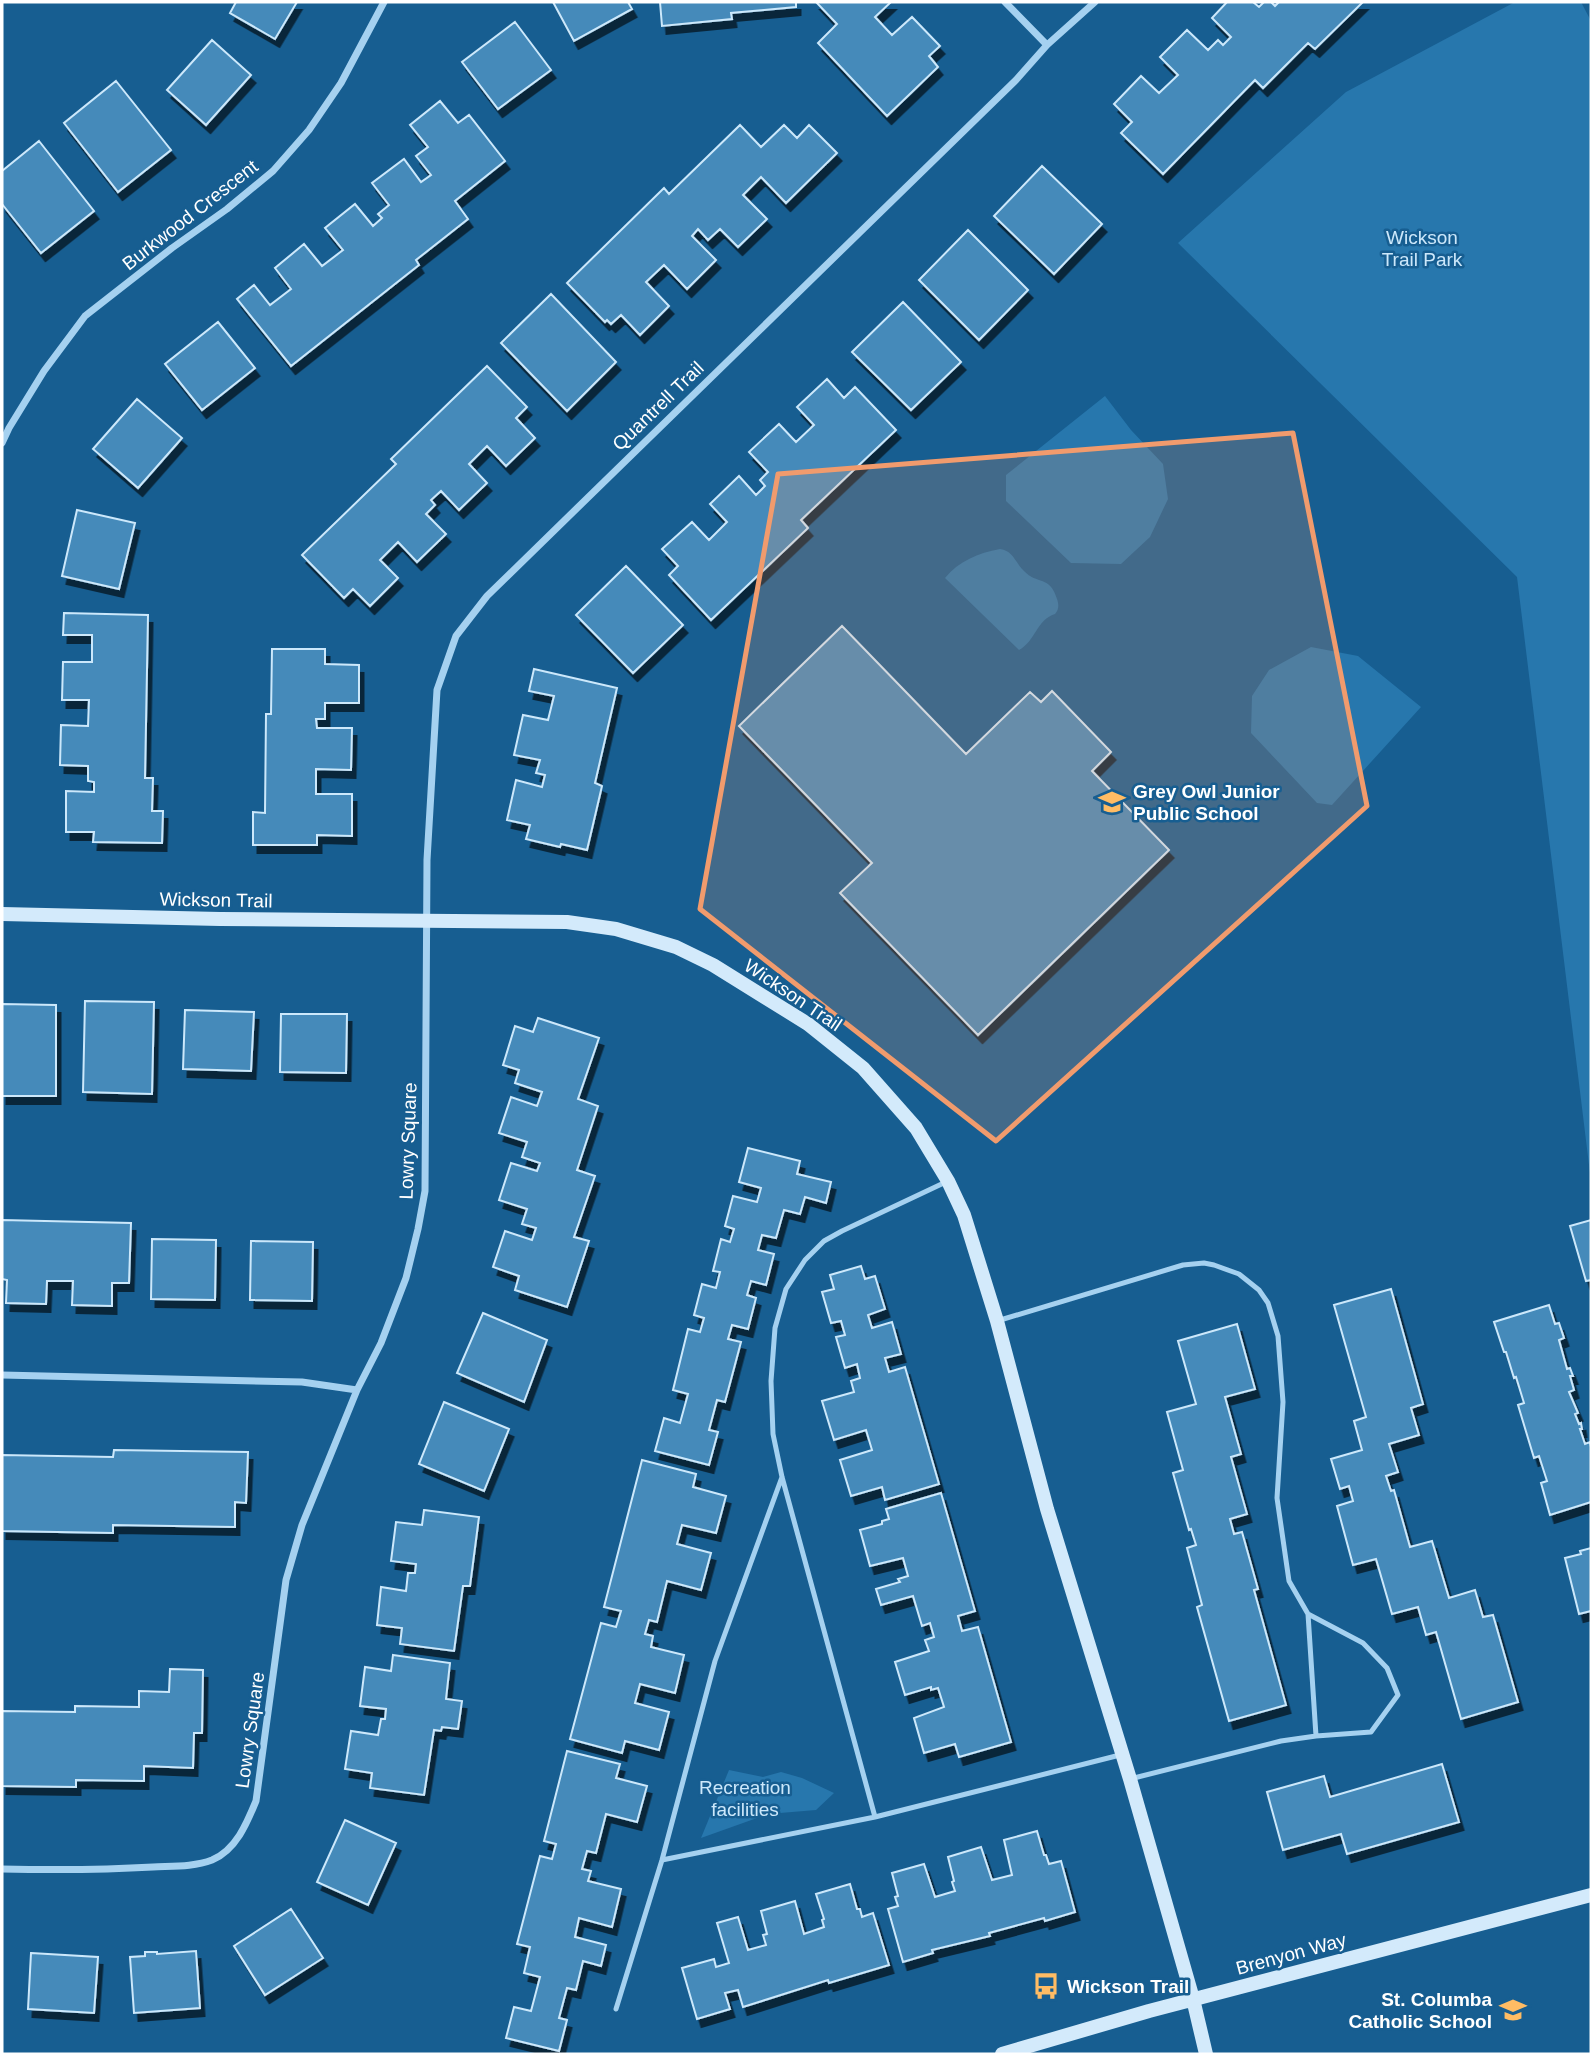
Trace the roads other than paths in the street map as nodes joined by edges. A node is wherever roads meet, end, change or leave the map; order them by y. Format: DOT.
graph roads {
  1 [pos="384,2"];
  2 [pos="1005,2"];
  3 [pos="1095,2"];
  4 [pos="1047,45"];
  5 [pos="2,443"];
  6 [pos="2,914"];
  7 [pos="427,922"];
  8 [pos="948,1181"];
  9 [pos="997,1321"];
  10 [pos="2,1375"];
  11 [pos="357,1390"];
  12 [pos="782,1477"];
  13 [pos="1308,1614"];
  14 [pos="1316,1736"];
  15 [pos="1121,1755"];
  16 [pos="1130,1779"];
  17 [pos="875,1817"];
  18 [pos="662,1860"];
  19 [pos="2,1869"];
  20 [pos="1591,1895"];
  21 [pos="1193,1999"];
  22 [pos="616,2009"];
  23 [pos="1002,2054"];
  24 [pos="1206,2054"];
  1 -- 5 [label="street, Burkwood Crescent"];
  2 -- 4 [label="street"];
  3 -- 4 [label="street, Quantrell Trail"];
  4 -- 7 [label="street, Quantrell Trail"];
  6 -- 7 [label="street, Wickson Trail"];
  7 -- 8 [label="street, Wickson Trail"];
  7 -- 11 [label="street, Lowry Square"];
  8 -- 9 [label="street, Wickson Trail"];
  8 -- 12 [label="lane"];
  9 -- 13 [label="lane"];
  9 -- 15 [label="street, Wickson Trail"];
  10 -- 11 [label="street"];
  11 -- 19 [label="street, Lowry Square"];
  12 -- 17 [label="lane"];
  12 -- 18 [label="lane"];
  13 -- 14 [label="lane"];
  13 -- 14 [label="lane"];
  14 -- 16 [label="lane"];
  15 -- 16 [label="street, Wickson Trail"];
  15 -- 17 [label="lane"];
  16 -- 21 [label="street, Wickson Trail"];
  17 -- 18 [label="lane"];
  18 -- 22 [label="lane"];
  20 -- 21 [label="street, Brenyon Way"];
  21 -- 23 [label="street, Brenyon Way"];
  21 -- 24 [label="street, Wickson Trail"];
}
